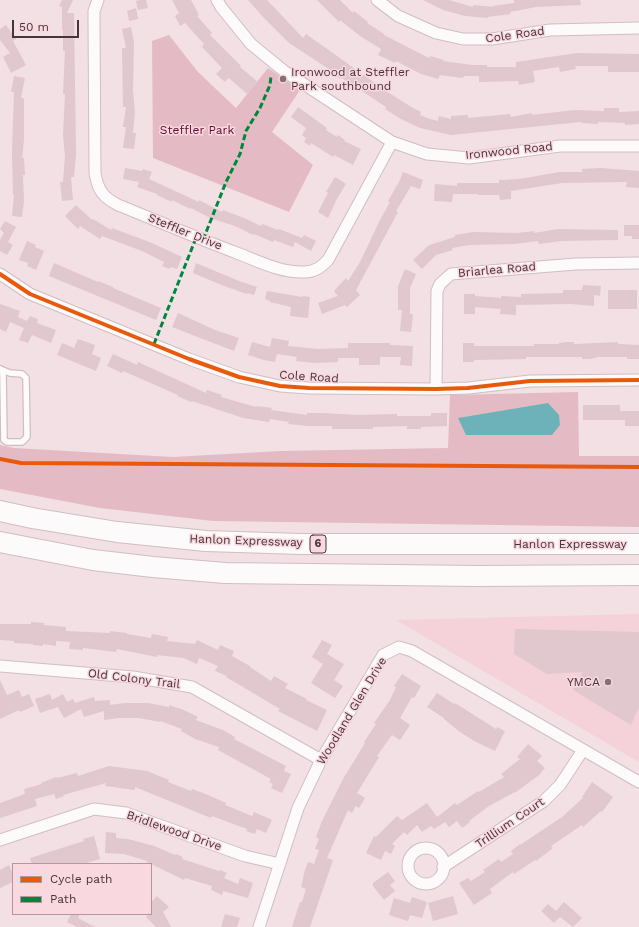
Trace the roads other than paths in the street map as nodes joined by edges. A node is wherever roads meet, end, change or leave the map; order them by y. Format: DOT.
graph roads {
  1 [pos="98,0"];
  2 [pos="217,0"];
  3 [pos="377,0"];
  4 [pos="639,28"];
  5 [pos="392,142"];
  6 [pos="639,146"];
  7 [pos="639,263"];
  8 [pos="0,274"];
  9 [pos="0,369"];
  10 [pos="639,380"];
  11 [pos="436,389"];
  12 [pos="0,511"];
  13 [pos="0,542"];
  14 [pos="639,544"];
  15 [pos="639,575"];
  16 [pos="0,666"];
  17 [pos="583,750"];
  18 [pos="321,760"];
  19 [pos="639,782"];
  20 [pos="0,840"];
  21 [pos="280,864"];
  22 [pos="443,867"];
  23 [pos="259,927"];
  1 -- 5 [label="street, Steffler Drive"];
  2 -- 5 [label="street, Ironwood Road"];
  3 -- 4 [label="street, Cole Road"];
  5 -- 6 [label="street, Ironwood Road"];
  7 -- 11 [label="street, Briarlea Road"];
  8 -- 11 [label="street, Cole Road"];
  9 -- 9 [label="lane"];
  10 -- 11 [label="street, Cole Road"];
  12 -- 14 [label="highway, Hanlon Expressway / 6"];
  13 -- 15 [label="highway"];
  16 -- 18 [label="street, Old Colony Trail"];
  17 -- 18 [label="street, Woodland Glen Drive"];
  17 -- 19 [label="street, Woodland Glen Drive"];
  17 -- 22 [label="street, Trillium Court"];
  18 -- 21 [label="street, Woodland Glen Drive"];
  20 -- 21 [label="street, Bridlewood Drive"];
  21 -- 23 [label="street, Woodland Glen Drive"];
}
